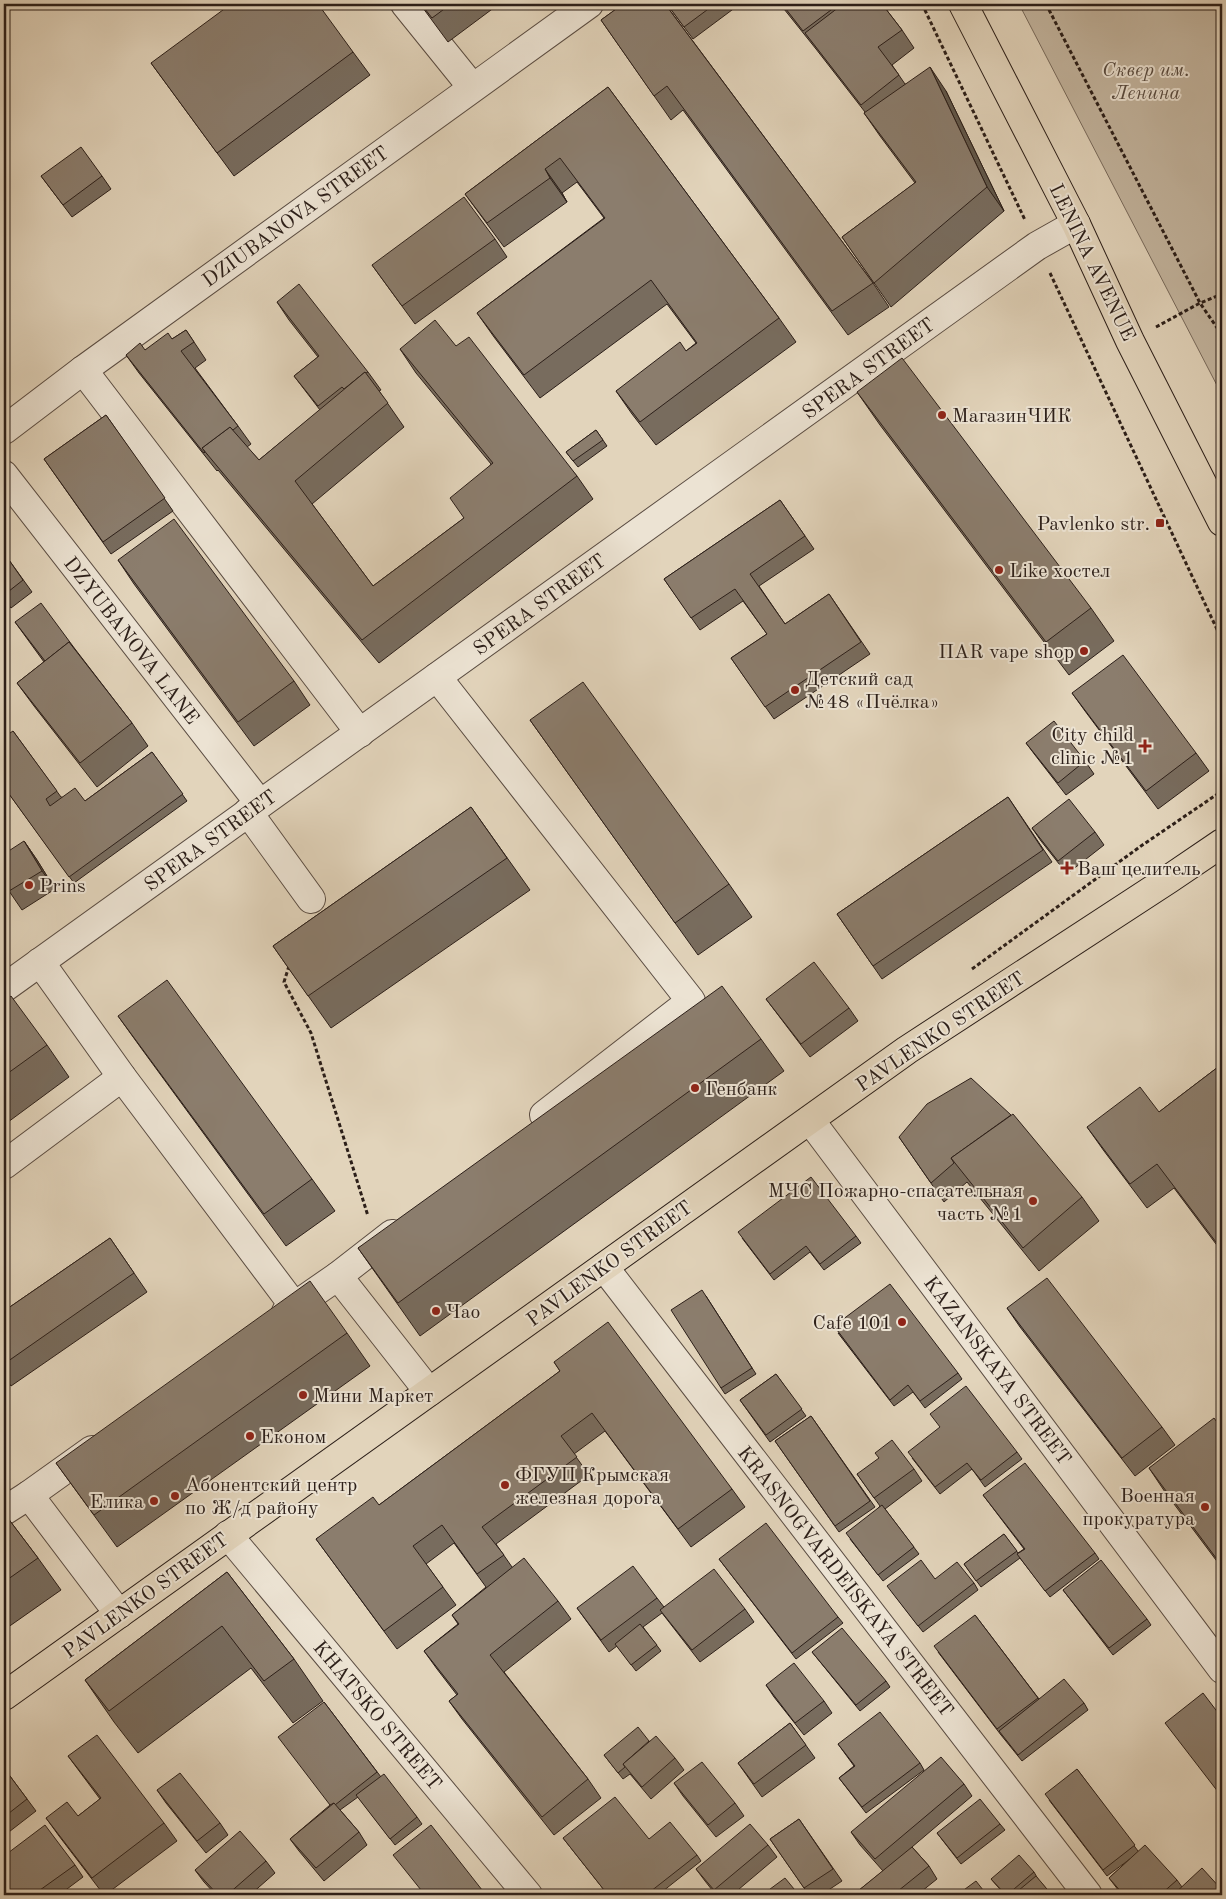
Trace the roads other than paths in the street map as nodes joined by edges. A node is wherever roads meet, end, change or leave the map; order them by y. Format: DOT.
graph roads {
  1 [pos="405,4"];
  2 [pos="589,4"];
  3 [pos="963,4"];
  4 [pos="472,88"];
  5 [pos="1076,224"];
  6 [pos="82,370"];
  7 [pos="4,430"];
  8 [pos="4,475"];
  9 [pos="1222,522"];
  10 [pos="437,677"];
  11 [pos="360,733"];
  12 [pos="254,808"];
  13 [pos="1222,843"];
  14 [pos="311,899"];
  15 [pos="40,962"];
  16 [pos="4,988"];
  17 [pos="122,1077"];
  18 [pos="810,1120"];
  19 [pos="526,1129"];
  20 [pos="4,1165"];
  21 [pos="409,1221"];
  22 [pos="604,1266"];
  23 [pos="338,1276"];
  24 [pos="294,1306"];
  25 [pos="270,1323"];
  26 [pos="429,1392"];
  27 [pos="109,1438"];
  28 [pos="29,1495"];
  29 [pos="4,1511"];
  30 [pos="228,1535"];
  31 [pos="119,1614"];
  32 [pos="1222,1669"];
  33 [pos="4,1696"];
  34 [pos="528,1895"];
  35 [pos="1088,1895"];
  1 -- 4 [label="street"];
  2 -- 4 [label="street, DZIUBANOVA STREET"];
  3 -- 5 [label="main road, LENINA AVENUE"];
  4 -- 6 [label="street, DZIUBANOVA STREET"];
  5 -- 9 [label="main road, LENINA AVENUE"];
  5 -- 10 [label="street, SPERA STREET"];
  6 -- 7 [label="street, DZIUBANOVA STREET"];
  6 -- 11 [label="street"];
  8 -- 12 [label="street, DZYUBANOVA LANE"];
  10 -- 11 [label="street, SPERA STREET"];
  10 -- 19 [label="street"];
  11 -- 12 [label="street, SPERA STREET"];
  12 -- 14 [label="street, DZYUBANOVA LANE"];
  12 -- 15 [label="street, SPERA STREET"];
  13 -- 18 [label="main road, PAVLENKO STREET"];
  15 -- 16 [label="street, SPERA STREET"];
  15 -- 17 [label="street"];
  17 -- 20 [label="street"];
  17 -- 24 [label="street"];
  18 -- 22 [label="main road, PAVLENKO STREET"];
  18 -- 32 [label="street, KAZANSKAYA STREET"];
  21 -- 23 [label="street"];
  22 -- 26 [label="main road, PAVLENKO STREET"];
  22 -- 35 [label="street, KRASNOGVARDEISKAYA STREET"];
  23 -- 24 [label="street"];
  23 -- 26 [label="street"];
  24 -- 25 [label="street"];
  26 -- 30 [label="main road, PAVLENKO STREET"];
  27 -- 28 [label="street"];
  28 -- 29 [label="street"];
  28 -- 31 [label="street"];
  30 -- 31 [label="main road, PAVLENKO STREET"];
  30 -- 34 [label="street, KHATSKO STREET"];
  31 -- 33 [label="main road, PAVLENKO STREET"];
}
